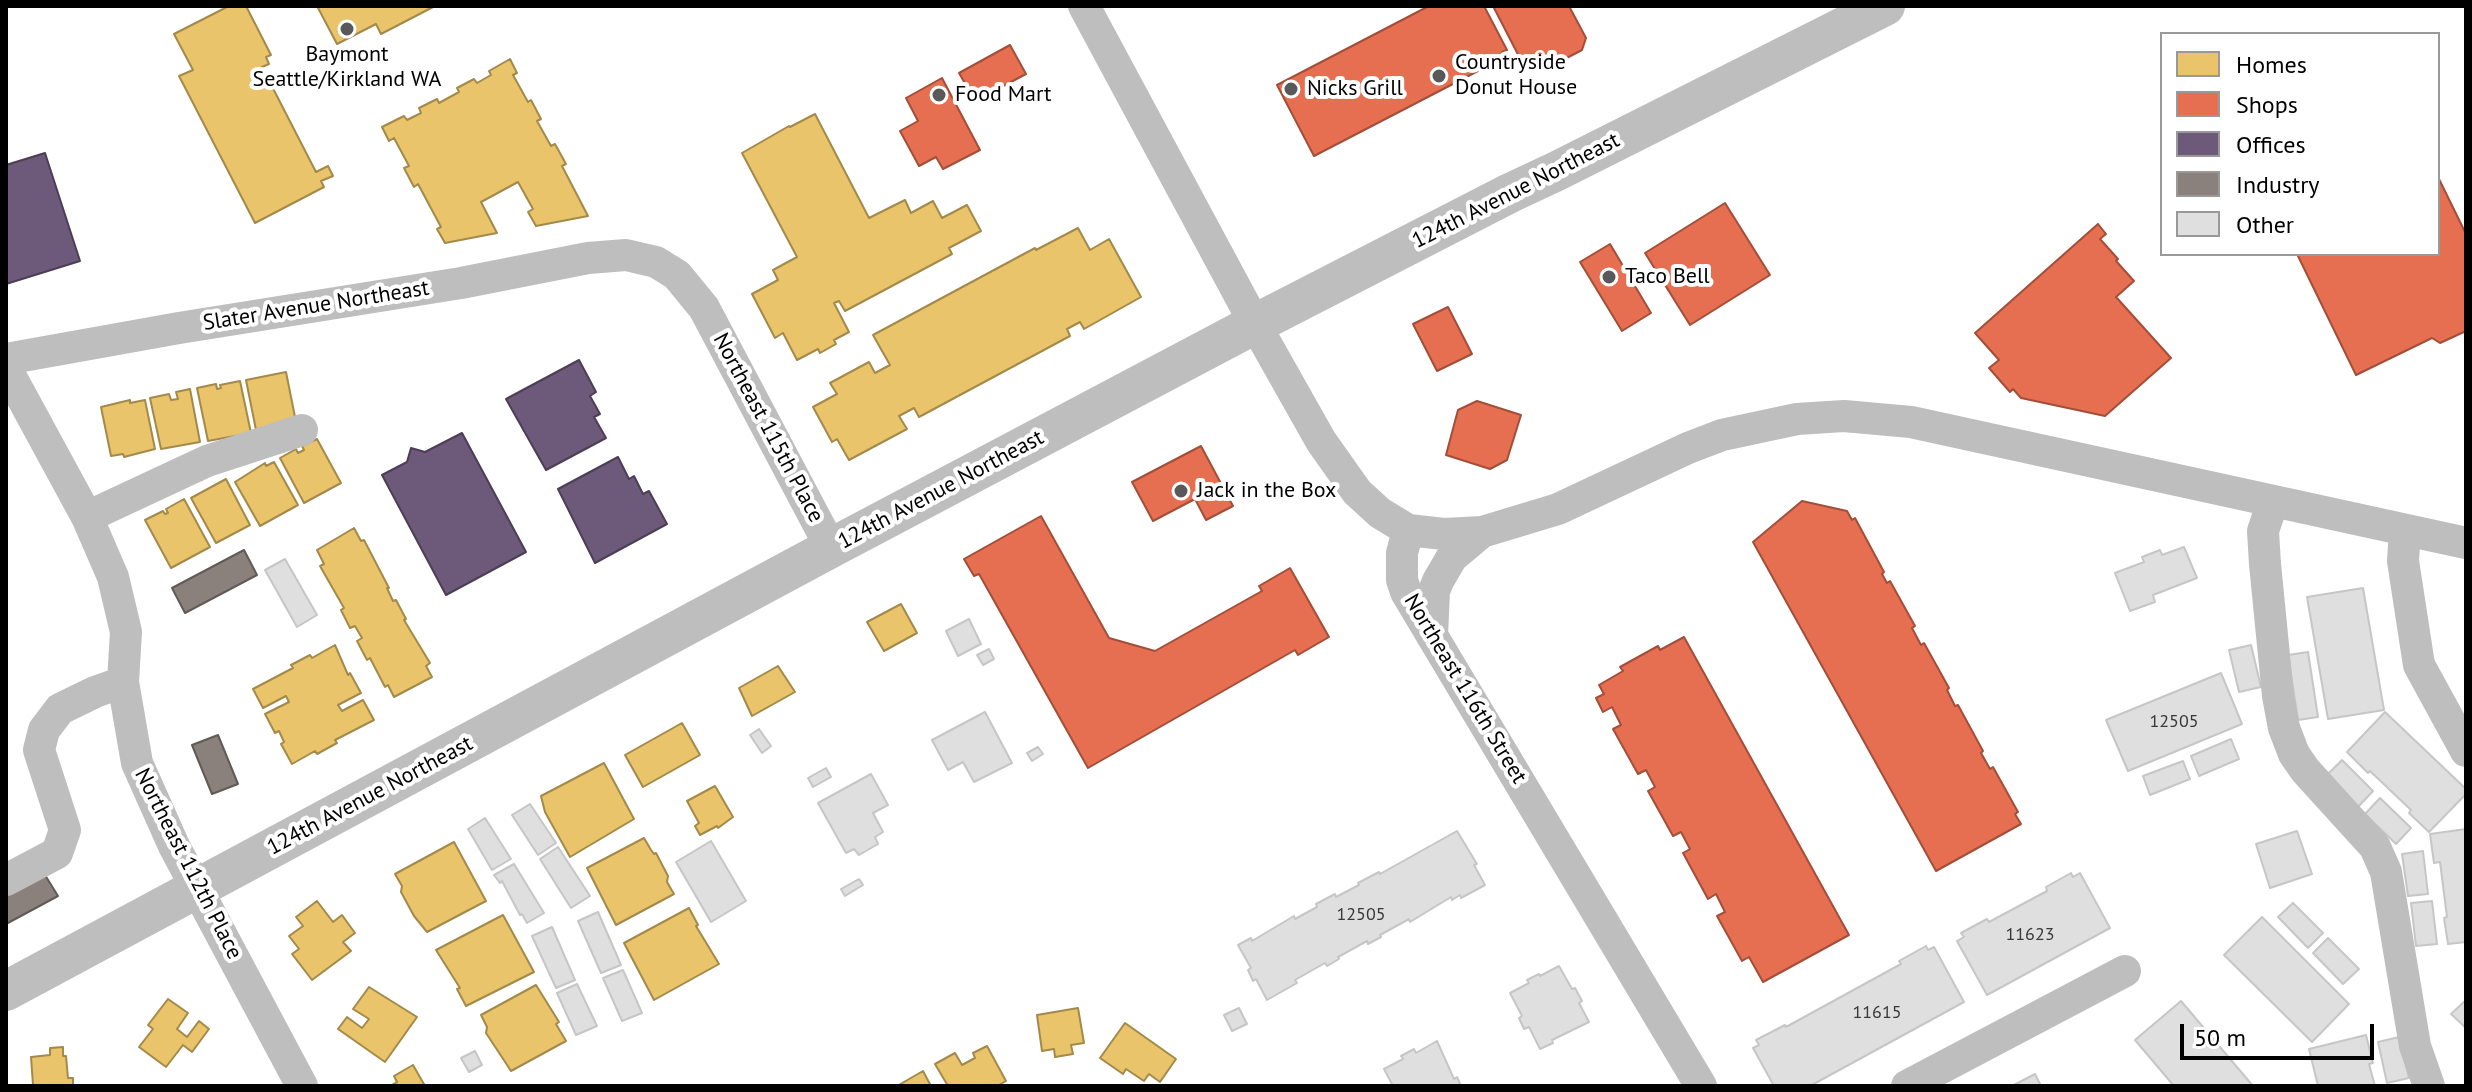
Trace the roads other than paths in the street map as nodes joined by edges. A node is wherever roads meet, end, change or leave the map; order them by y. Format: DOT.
graph roads {
  1 [pos="1084,6"];
  2 [pos="1885,6"];
  3 [pos="626,255"];
  4 [pos="1255,324"];
  5 [pos="6,359"];
  6 [pos="6,368"];
  7 [pos="302,430"];
  8 [pos="2273,501"];
  9 [pos="87,517"];
  10 [pos="1408,530"];
  11 [pos="2405,530"];
  12 [pos="1482,532"];
  13 [pos="2466,543"];
  14 [pos="831,548"];
  15 [pos="1432,636"];
  16 [pos="123,682"];
  17 [pos="2466,751"];
  18 [pos="6,880"];
  19 [pos="199,888"];
  20 [pos="2125,971"];
  21 [pos="6,991"];
  22 [pos="1687,1081"];
  23 [pos="302,1086"];
  24 [pos="1907,1086"];
  25 [pos="2429,1086"];
  1 -- 4 [label="street"];
  2 -- 4 [label="main road, 124th Avenue Northeast"];
  3 -- 5 [label="street, Slater Avenue Northeast"];
  3 -- 14 [label="street, Northeast 115th Place"];
  4 -- 10 [label="street"];
  4 -- 14 [label="main road, 124th Avenue Northeast"];
  6 -- 9 [label="street, Northeast 112th Place"];
  7 -- 9 [label="street"];
  8 -- 11 [label="street"];
  8 -- 12 [label="street"];
  8 -- 25 [label="street"];
  9 -- 16 [label="street, Northeast 112th Place"];
  10 -- 12 [label="street"];
  10 -- 15 [label="street, Northeast 116th Street"];
  11 -- 13 [label="street"];
  11 -- 17 [label="street"];
  12 -- 15 [label="street"];
  14 -- 19 [label="main road, 124th Avenue Northeast"];
  15 -- 22 [label="street, Northeast 116th Street"];
  16 -- 18 [label="street"];
  16 -- 19 [label="street, Northeast 112th Place"];
  19 -- 21 [label="main road, 124th Avenue Northeast"];
  19 -- 23 [label="street, Northeast 112th Place"];
  20 -- 24 [label="street"];
}
